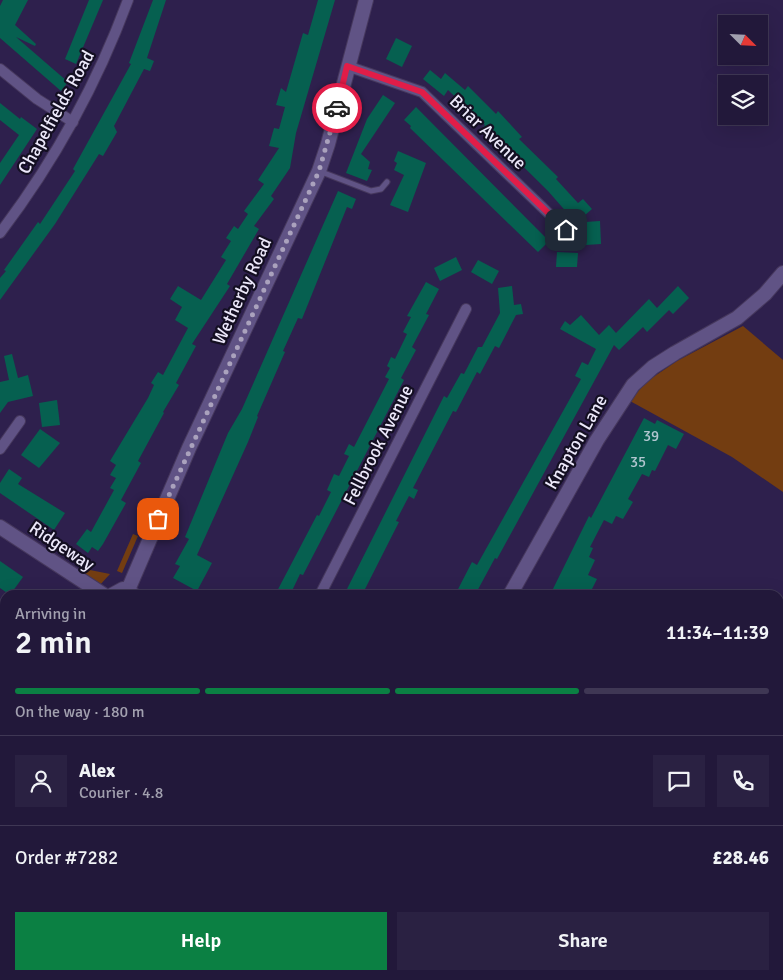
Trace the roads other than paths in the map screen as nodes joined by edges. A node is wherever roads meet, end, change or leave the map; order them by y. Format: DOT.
graph roads {
  1 [pos="128,0"];
  2 [pos="366,0"];
  3 [pos="347,66"];
  4 [pos="0,69"];
  5 [pos="73,122"];
  6 [pos="319,171"];
  7 [pos="387,182"];
  8 [pos="566,230"];
  9 [pos="0,233"];
  10 [pos="783,273"];
  11 [pos="466,310"];
  12 [pos="20,421"];
  13 [pos="0,449"];
  14 [pos="0,527"];
  15 [pos="96,590"];
  16 [pos="132,590"];
  17 [pos="323,590"];
  18 [pos="513,590"];
  1 -- 5 [label="street, Chapelfields Road"];
  2 -- 3 [label="main road, Wetherby Road"];
  3 -- 6 [label="main road, Wetherby Road"];
  3 -- 8 [label="street, Briar Avenue"];
  4 -- 5 [label="street"];
  5 -- 9 [label="street, Chapelfields Road"];
  6 -- 7 [label="lane"];
  6 -- 16 [label="main road, Wetherby Road"];
  10 -- 18 [label="main road, Knapton Lane"];
  11 -- 17 [label="street, Fellbrook Avenue"];
  12 -- 13 [label="street"];
  14 -- 15 [label="main road, Ridgeway"];
}
